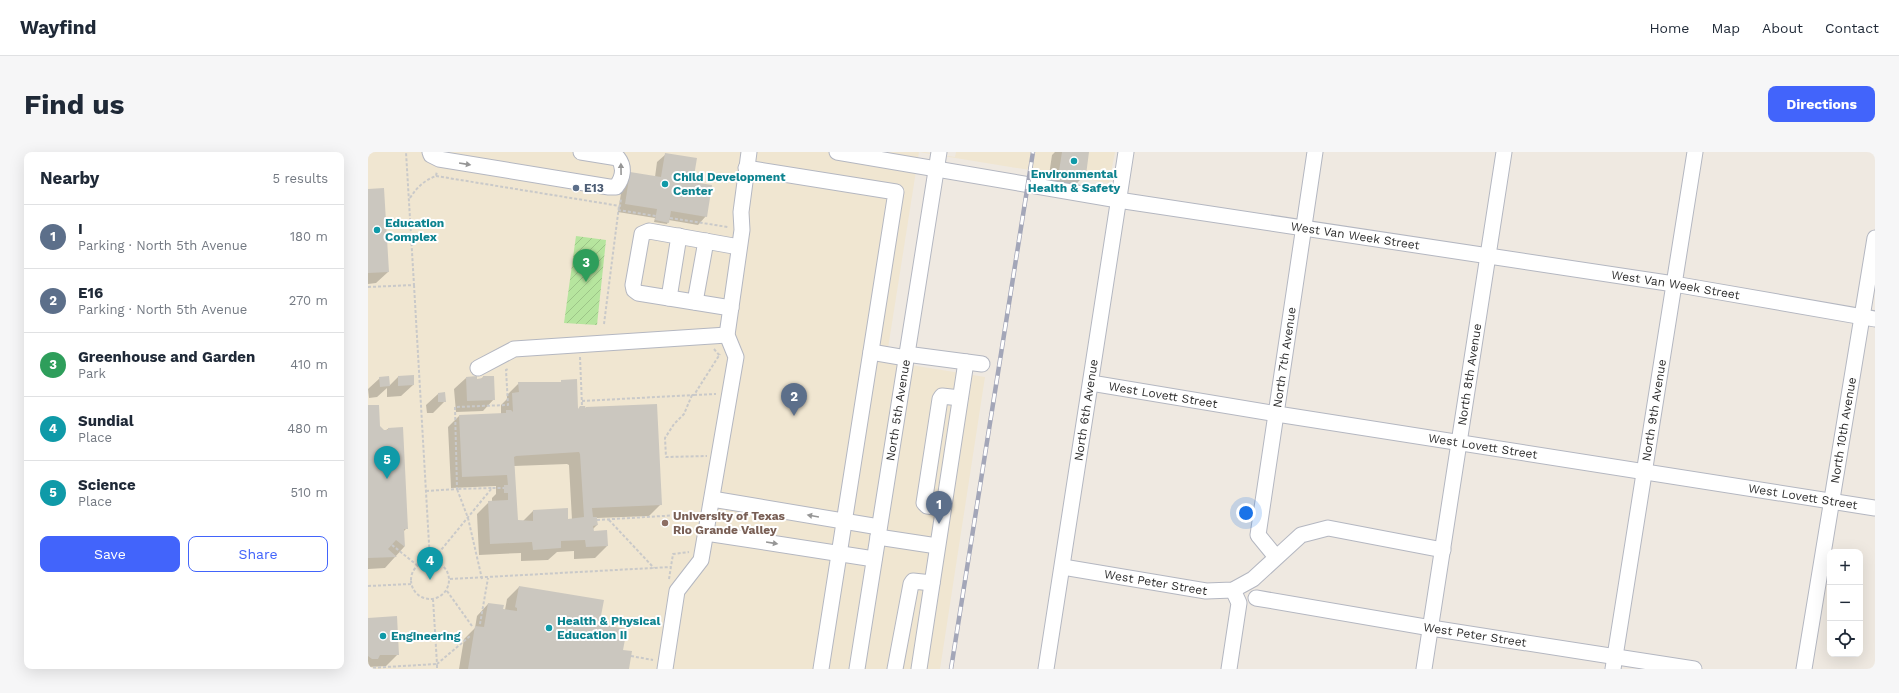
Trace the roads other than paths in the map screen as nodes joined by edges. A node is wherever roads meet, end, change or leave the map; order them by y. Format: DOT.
graph roads {
  1 [pos="430,152"];
  2 [pos="581,152"];
  3 [pos="748,152"];
  4 [pos="837,152"];
  5 [pos="939,152"];
  6 [pos="1126,152"];
  7 [pos="1315,152"];
  8 [pos="1504,152"];
  9 [pos="1695,152"];
  10 [pos="746,168"];
  11 [pos="937,168"];
  12 [pos="1118,200"];
  13 [pos="1303,227"];
  14 [pos="679,236"];
  15 [pos="1875,238"];
  16 [pos="706,241"];
  17 [pos="740,247"];
  18 [pos="1489,256"];
  19 [pos="1674,284"];
  20 [pos="669,298"];
  21 [pos="695,302"];
  22 [pos="731,308"];
  23 [pos="1868,317"];
  24 [pos="727,335"];
  25 [pos="871,352"];
  26 [pos="906,356"];
  27 [pos="966,362"];
  28 [pos="982,364"];
  29 [pos="478,368"];
  30 [pos="1092,383"];
  31 [pos="960,398"];
  32 [pos="1277,414"];
  33 [pos="1460,443"];
  34 [pos="1643,472"];
  35 [pos="712,499"];
  36 [pos="1830,501"];
  37 [pos="943,508"];
  38 [pos="1875,508"];
  39 [pos="844,521"];
  40 [pos="879,532"];
  41 [pos="706,533"];
  42 [pos="937,546"];
  43 [pos="1443,550"];
  44 [pos="839,554"];
  45 [pos="1276,557"];
  46 [pos="874,559"];
  47 [pos="1063,566"];
  48 [pos="932,583"];
  49 [pos="1234,590"];
  50 [pos="1256,598"];
  51 [pos="1431,628"];
  52 [pos="1614,663"];
  53 [pos="661,665"];
  54 [pos="820,669"];
  55 [pos="857,669"];
  56 [pos="895,669"];
  57 [pos="918,669"];
  58 [pos="1046,669"];
  59 [pos="1229,669"];
  60 [pos="1424,669"];
  61 [pos="1694,669"];
  62 [pos="1804,669"];
  1 -- 2 [label="street, one-way"];
  3 -- 10 [label="street"];
  4 -- 11 [label="street, West Van Week Street"];
  5 -- 11 [label="street, North 5th Avenue"];
  6 -- 12 [label="street, North 6th Avenue"];
  7 -- 13 [label="street, North 7th Avenue"];
  8 -- 18 [label="street, North 8th Avenue"];
  9 -- 19 [label="street, North 9th Avenue"];
  10 -- 17 [label="street"];
  10 -- 25 [label="street"];
  11 -- 12 [label="street, West Van Week Street"];
  11 -- 26 [label="street, North 5th Avenue"];
  12 -- 13 [label="street, West Van Week Street"];
  12 -- 30 [label="street, North 6th Avenue"];
  13 -- 18 [label="street, West Van Week Street"];
  13 -- 32 [label="street, North 7th Avenue"];
  14 -- 16 [label="street"];
  14 -- 20 [label="street"];
  14 -- 20 [label="street"];
  15 -- 23 [label="street, North 10th Avenue"];
  16 -- 17 [label="street"];
  16 -- 21 [label="street"];
  17 -- 22 [label="street"];
  18 -- 19 [label="street, West Van Week Street"];
  18 -- 33 [label="street, North 8th Avenue"];
  19 -- 23 [label="street, West Van Week Street"];
  19 -- 34 [label="street, North 9th Avenue"];
  20 -- 21 [label="street"];
  21 -- 22 [label="street"];
  22 -- 24 [label="street"];
  23 -- 36 [label="street, North 10th Avenue"];
  24 -- 29 [label="street"];
  24 -- 35 [label="street"];
  25 -- 26 [label="street"];
  25 -- 39 [label="street"];
  26 -- 27 [label="street"];
  26 -- 40 [label="street, North 5th Avenue"];
  27 -- 28 [label="street"];
  27 -- 31 [label="street"];
  30 -- 32 [label="street, West Lovett Street"];
  30 -- 47 [label="street, North 6th Avenue"];
  31 -- 37 [label="street"];
  31 -- 37 [label="street"];
  32 -- 33 [label="street, West Lovett Street"];
  32 -- 45 [label="street, North 7th Avenue"];
  33 -- 34 [label="street, West Lovett Street"];
  33 -- 43 [label="street, North 8th Avenue"];
  34 -- 36 [label="street, West Lovett Street"];
  34 -- 52 [label="street, North 9th Avenue"];
  39 -- 35 [label="street, one-way"];
  35 -- 41 [label="street"];
  36 -- 38 [label="street, West Lovett Street"];
  36 -- 62 [label="street, North 10th Avenue"];
  37 -- 42 [label="street"];
  39 -- 40 [label="street"];
  39 -- 44 [label="street"];
  40 -- 42 [label="street"];
  40 -- 46 [label="street, North 5th Avenue"];
  41 -- 44 [label="street, one-way"];
  41 -- 53 [label="street"];
  42 -- 48 [label="street"];
  43 -- 45 [label="street, West Peter Street"];
  43 -- 51 [label="street, North 8th Avenue"];
  44 -- 46 [label="street"];
  44 -- 54 [label="street"];
  45 -- 49 [label="street, West Peter Street"];
  46 -- 55 [label="street, North 5th Avenue"];
  47 -- 49 [label="street, West Peter Street"];
  47 -- 58 [label="street, North 6th Avenue"];
  48 -- 56 [label="street"];
  48 -- 57 [label="street"];
  49 -- 59 [label="street"];
  50 -- 51 [label="street, West Peter Street"];
  51 -- 52 [label="street, West Peter Street"];
  51 -- 60 [label="street, North 8th Avenue"];
  52 -- 61 [label="street, West Peter Street"];
}
